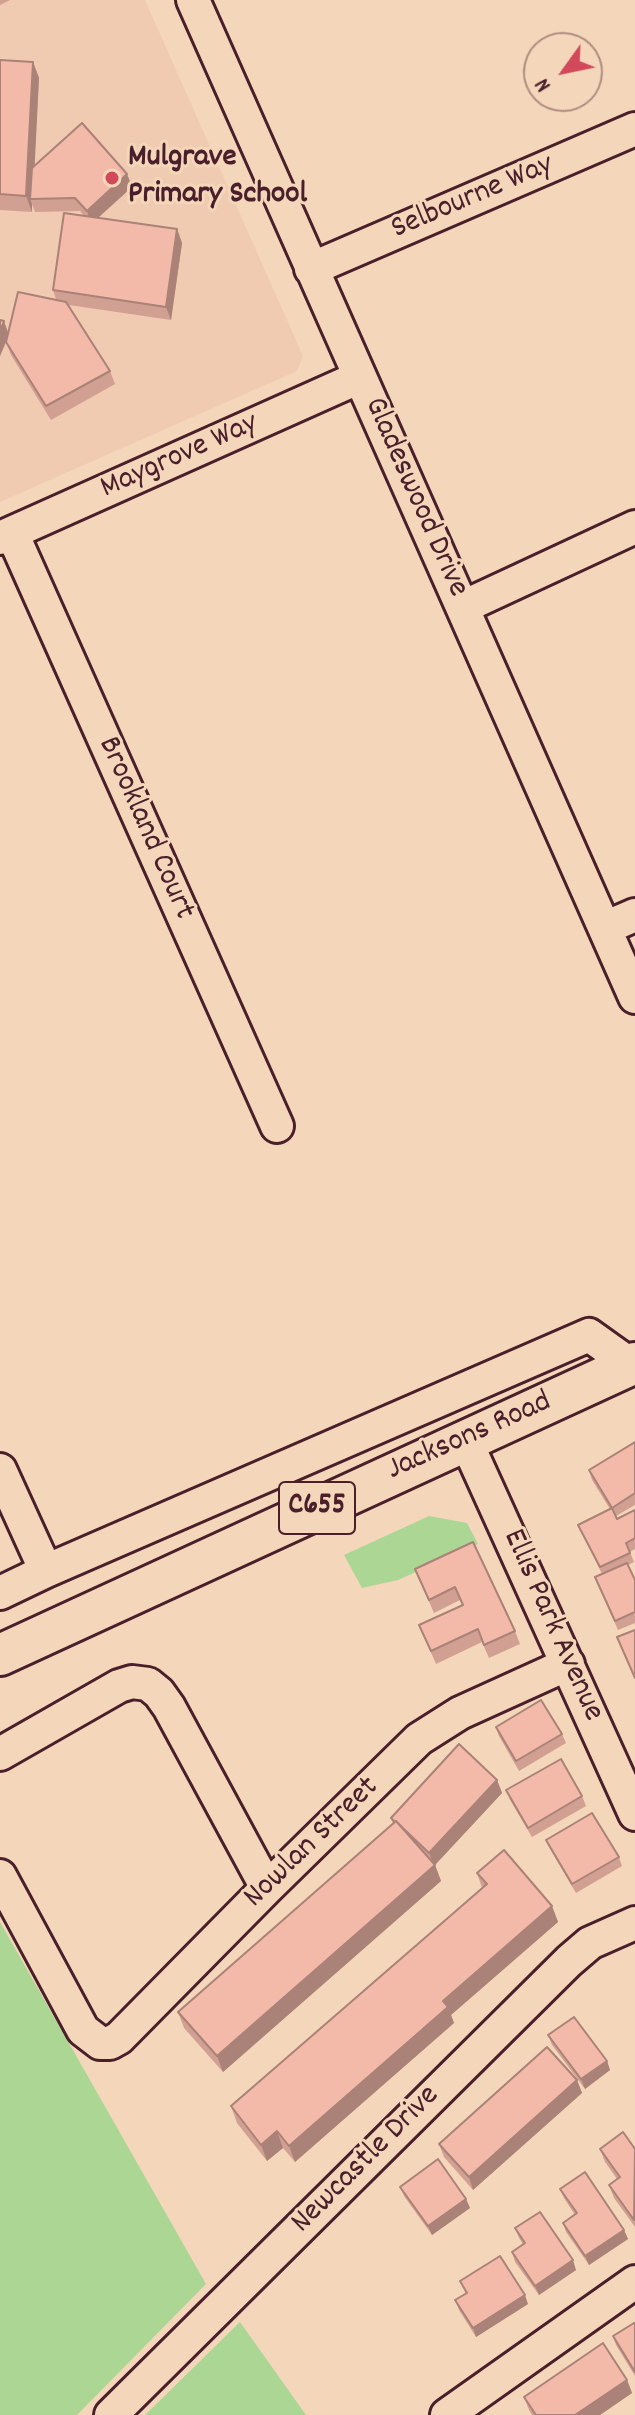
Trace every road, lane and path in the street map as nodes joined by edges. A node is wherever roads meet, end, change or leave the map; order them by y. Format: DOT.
graph roads {
  1 [pos="193,0"];
  2 [pos="635,129"];
  3 [pos="311,269"];
  4 [pos="360,377"];
  5 [pos="635,527"];
  6 [pos="6,536"];
  7 [pos="463,607"];
  8 [pos="635,915"];
  9 [pos="605,928"];
  10 [pos="635,997"];
  11 [pos="277,1126"];
  12 [pos="633,1364"];
  13 [pos="465,1439"];
  14 [pos="0,1470"];
  15 [pos="46,1571"];
  16 [pos="0,1593"];
  17 [pos="0,1655"];
  18 [pos="568,1664"];
  19 [pos="0,1754"];
  20 [pos="633,1804"];
  21 [pos="0,1876"];
  22 [pos="267,1888"];
  23 [pos="635,1923"];
  24 [pos="635,2282"];
  25 [pos="122,2404"];
  26 [pos="447,2415"];
  1 -- 3 [label="street, Gladeswood Drive"];
  2 -- 3 [label="street, Selbourne Way"];
  3 -- 4 [label="street, Gladeswood Drive"];
  4 -- 6 [label="street, Maygrove Way"];
  4 -- 7 [label="street, Gladeswood Drive"];
  5 -- 7 [label="street"];
  6 -- 11 [label="street, Brookland Court"];
  7 -- 9 [label="street, Gladeswood Drive"];
  8 -- 9 [label="street"];
  9 -- 10 [label="street, Gladeswood Drive"];
  12 -- 13 [label="main road, Jacksons Road / C655"];
  12 -- 15 [label="street"];
  13 -- 17 [label="main road, Jacksons Road / C655"];
  13 -- 18 [label="street, Ellis Park Avenue"];
  14 -- 15 [label="street"];
  15 -- 16 [label="street"];
  18 -- 20 [label="street, Ellis Park Avenue"];
  18 -- 22 [label="street, Nowlan Street"];
  19 -- 22 [label="street"];
  21 -- 22 [label="street, Nowlan Street"];
  23 -- 25 [label="street, Newcastle Drive"];
  24 -- 26 [label="street"];
}
